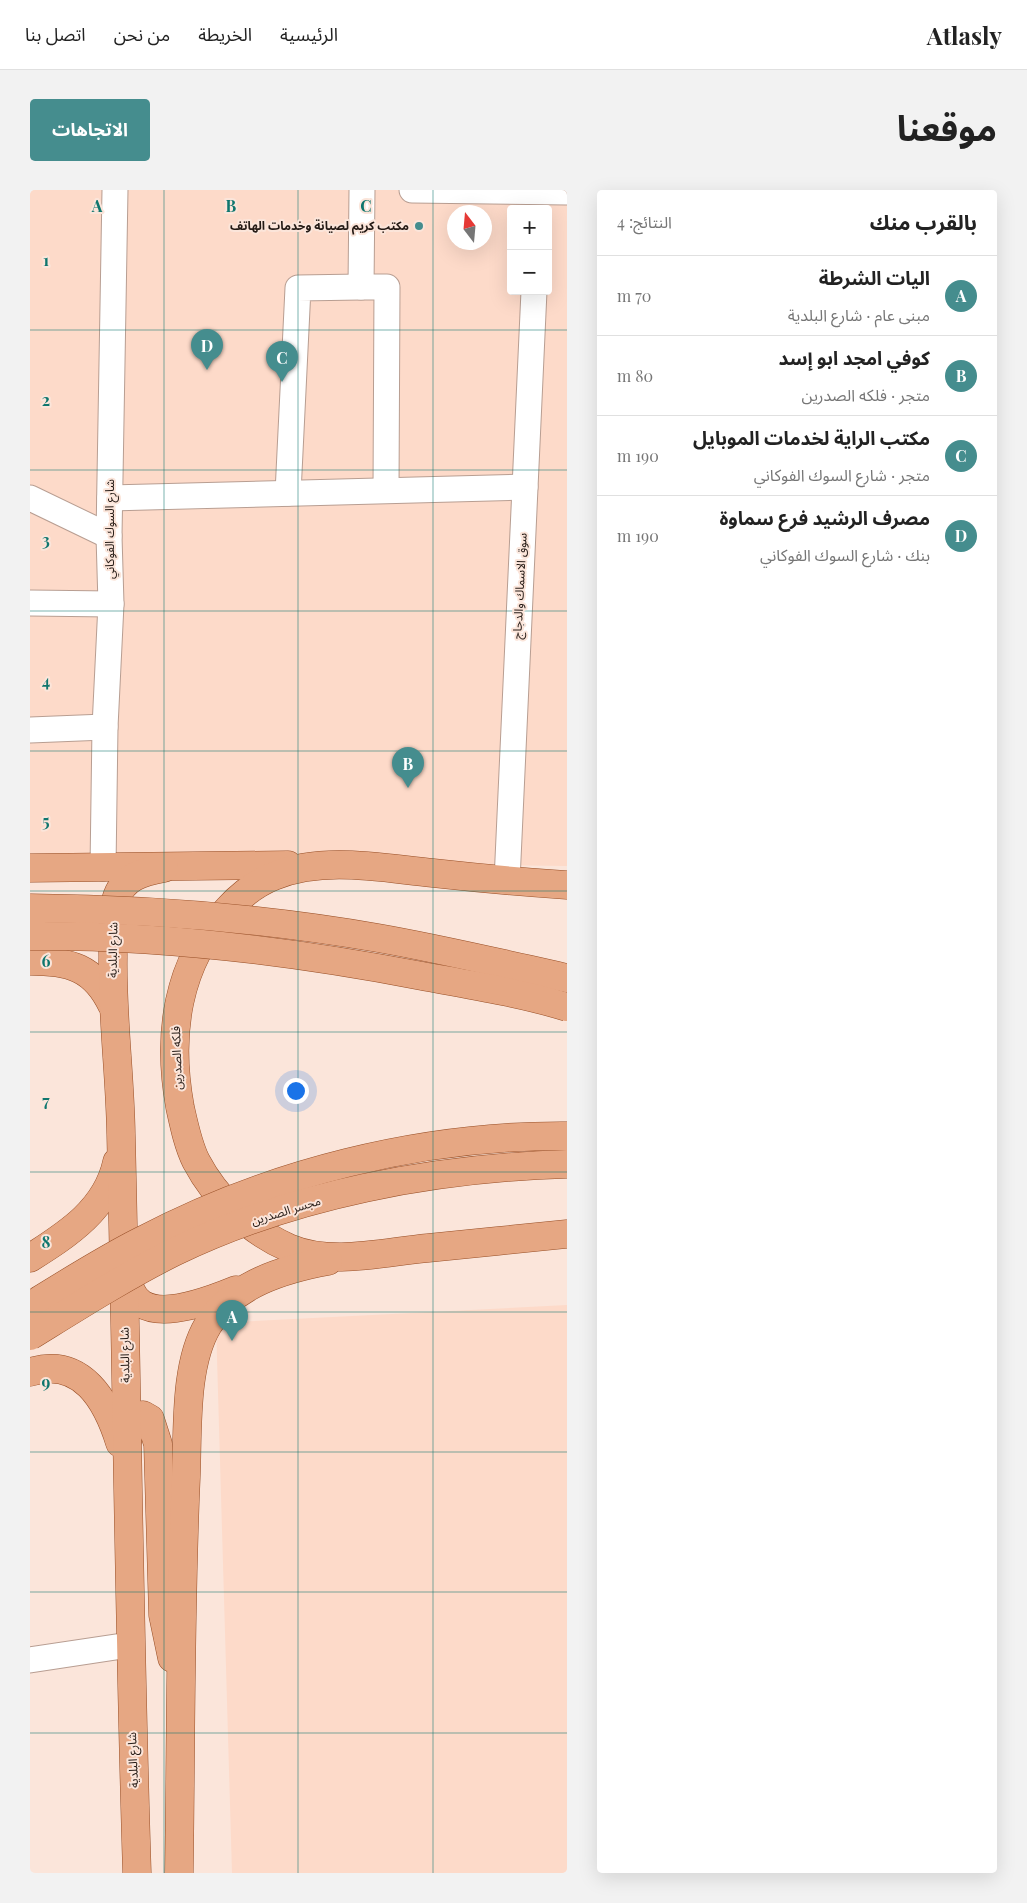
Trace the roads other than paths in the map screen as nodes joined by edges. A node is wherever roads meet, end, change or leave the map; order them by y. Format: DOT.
graph roads {
  1 [pos="115,190"];
  2 [pos="362,190"];
  3 [pos="412,190"];
  4 [pos="567,192"];
  5 [pos="538,200"];
  6 [pos="361,287"];
  7 [pos="534,295"];
  8 [pos="525,487"];
  9 [pos="386,490"];
  10 [pos="288,493"];
  11 [pos="30,498"];
  12 [pos="110,498"];
  13 [pos="109,536"];
  14 [pos="30,604"];
  15 [pos="111,604"];
  16 [pos="105,727"];
  17 [pos="30,730"];
  18 [pos="344,864"];
  19 [pos="30,868"];
  20 [pos="104,868"];
  21 [pos="164,868"];
  22 [pos="507,880"];
  23 [pos="567,885"];
  24 [pos="30,908"];
  25 [pos="30,936"];
  26 [pos="30,961"];
  27 [pos="567,978"];
  28 [pos="112,1005"];
  29 [pos="567,1007"];
  30 [pos="121,1130"];
  31 [pos="567,1136"];
  32 [pos="567,1164"];
  33 [pos="567,1234"];
  34 [pos="371,1254"];
  35 [pos="123,1256"];
  36 [pos="30,1258"];
  37 [pos="267,1278"];
  38 [pos="30,1306"];
  39 [pos="30,1336"];
  40 [pos="30,1372"];
  41 [pos="127,1446"];
  42 [pos="127,1478"];
  43 [pos="129,1645"];
  44 [pos="30,1660"];
  45 [pos="181,1714"];
  46 [pos="137,1873"];
  47 [pos="179,1873"];
  1 -- 12 [label="street, شارع السوك الفوكاني"];
  2 -- 6 [label="street"];
  3 -- 5 [label="street"];
  4 -- 5 [label="street"];
  6 -- 9 [label="street"];
  6 -- 10 [label="street"];
  7 -- 8 [label="street, سوق الاسماك والدجاج"];
  8 -- 9 [label="street"];
  8 -- 22 [label="street, سوق الاسماك والدجاج"];
  9 -- 10 [label="street"];
  10 -- 12 [label="street"];
  11 -- 13 [label="street"];
  12 -- 13 [label="street, شارع السوك الفوكاني"];
  13 -- 15 [label="street, شارع السوك الفوكاني"];
  14 -- 15 [label="street"];
  15 -- 16 [label="street, شارع السوك الفوكاني"];
  16 -- 17 [label="street"];
  16 -- 20 [label="street, شارع السوك الفوكاني"];
  18 -- 21 [label="main road"];
  18 -- 22 [label="main road, فلكه الصدرين"];
  18 -- 34 [label="main road, فلكه الصدرين"];
  19 -- 20 [label="main road"];
  20 -- 21 [label="main road"];
  21 -- 28 [label="main road, شارع البلدية"];
  22 -- 23 [label="main road, فلكه الصدرين"];
  24 -- 27 [label="main road, bridge"];
  25 -- 29 [label="main road, bridge"];
  26 -- 28 [label="main road"];
  28 -- 30 [label="main road, شارع البلدية"];
  30 -- 35 [label="main road, شارع البلدية"];
  30 -- 36 [label="main road"];
  31 -- 38 [label="main road, bridge"];
  32 -- 39 [label="main road, مجسر الصدرين, bridge"];
  33 -- 34 [label="main road, فلكه الصدرين"];
  34 -- 37 [label="main road"];
  35 -- 37 [label="main road"];
  35 -- 41 [label="main road, شارع البلدية"];
  37 -- 45 [label="main road"];
  40 -- 42 [label="main road"];
  41 -- 42 [label="main road, شارع البلدية"];
  41 -- 45 [label="main road"];
  42 -- 43 [label="main road, شارع البلدية"];
  43 -- 44 [label="street"];
  43 -- 46 [label="main road, شارع البلدية"];
  45 -- 47 [label="main road"];
}
